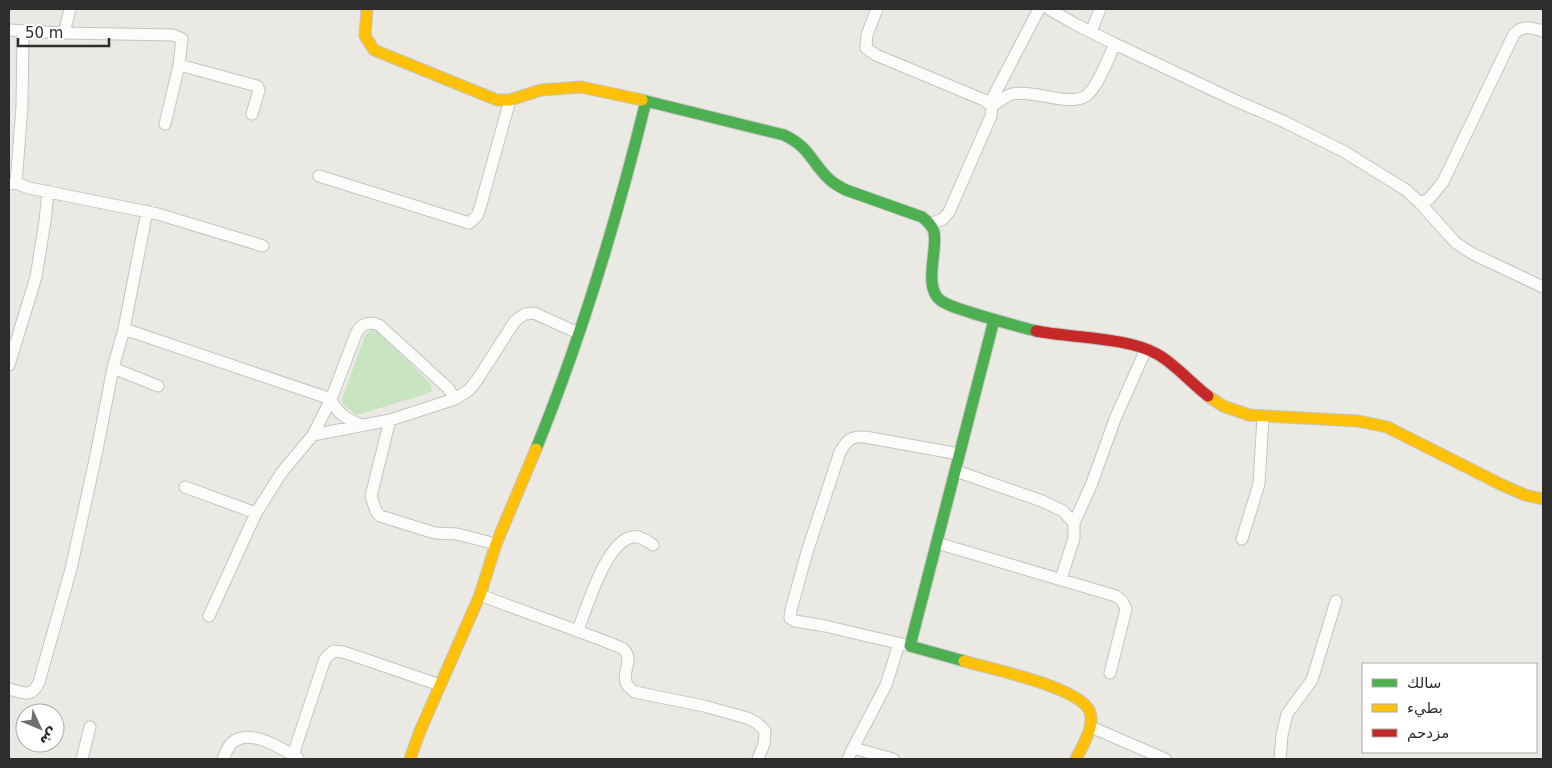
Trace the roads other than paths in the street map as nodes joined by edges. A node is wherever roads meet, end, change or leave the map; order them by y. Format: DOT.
graph roads {
  1 [pos="70,9"];
  2 [pos="367,9"];
  3 [pos="877,9"];
  4 [pos="1039,9"];
  5 [pos="1050,9"];
  6 [pos="1100,9"];
  7 [pos="9,30"];
  8 [pos="23,31"];
  9 [pos="1543,31"];
  10 [pos="1091,32"];
  11 [pos="64,33"];
  12 [pos="1115,44"];
  13 [pos="179,65"];
  14 [pos="510,100"];
  15 [pos="646,101"];
  16 [pos="991,105"];
  17 [pos="252,114"];
  18 [pos="165,124"];
  19 [pos="319,176"];
  20 [pos="12,184"];
  21 [pos="48,191"];
  22 [pos="1420,203"];
  23 [pos="147,211"];
  24 [pos="930,224"];
  25 [pos="263,246"];
  26 [pos="1543,287"];
  27 [pos="994,320"];
  28 [pos="124,329"];
  29 [pos="578,333"];
  30 [pos="1146,349"];
  31 [pos="9,365"];
  32 [pos="113,368"];
  33 [pos="158,386"];
  34 [pos="455,398"];
  35 [pos="331,399"];
  36 [pos="1263,417"];
  37 [pos="390,420"];
  38 [pos="361,425"];
  39 [pos="313,435"];
  40 [pos="959,454"];
  41 [pos="956,471"];
  42 [pos="185,487"];
  43 [pos="1543,499"];
  44 [pos="256,513"];
  45 [pos="1074,523"];
  46 [pos="1242,539"];
  47 [pos="937,543"];
  48 [pos="496,544"];
  49 [pos="653,545"];
  50 [pos="1061,579"];
  51 [pos="480,595"];
  52 [pos="1336,601"];
  53 [pos="209,616"];
  54 [pos="578,630"];
  55 [pos="904,645"];
  56 [pos="1110,673"];
  57 [pos="440,685"];
  58 [pos="9,689"];
  59 [pos="90,727"];
  60 [pos="1091,727"];
  61 [pos="851,754"];
  62 [pos="296,757"];
  63 [pos="82,759"];
  64 [pos="223,759"];
  65 [pos="410,759"];
  66 [pos="758,759"];
  67 [pos="893,759"];
  68 [pos="1076,759"];
  69 [pos="1165,759"];
  70 [pos="1280,759"];
  1 -- 11 [label="street"];
  2 -- 14 [label="street"];
  3 -- 16 [label="street"];
  4 -- 16 [label="street"];
  5 -- 10 [label="street"];
  6 -- 10 [label="street"];
  7 -- 8 [label="street"];
  8 -- 11 [label="street"];
  8 -- 20 [label="street"];
  9 -- 22 [label="street"];
  10 -- 12 [label="street"];
  11 -- 13 [label="street"];
  12 -- 16 [label="street"];
  12 -- 22 [label="street"];
  13 -- 17 [label="street"];
  13 -- 18 [label="street"];
  14 -- 15 [label="street"];
  14 -- 19 [label="street"];
  15 -- 24 [label="street"];
  15 -- 29 [label="street"];
  16 -- 24 [label="street"];
  20 -- 21 [label="street"];
  21 -- 23 [label="street"];
  21 -- 31 [label="street"];
  22 -- 26 [label="street"];
  23 -- 25 [label="street"];
  23 -- 28 [label="street"];
  24 -- 27 [label="street"];
  27 -- 30 [label="street"];
  27 -- 40 [label="street"];
  28 -- 32 [label="street"];
  28 -- 35 [label="street"];
  29 -- 34 [label="street"];
  29 -- 48 [label="street"];
  30 -- 36 [label="street"];
  30 -- 45 [label="street"];
  32 -- 33 [label="street"];
  32 -- 58 [label="street"];
  34 -- 35 [label="street"];
  34 -- 37 [label="street"];
  35 -- 38 [label="street"];
  35 -- 39 [label="street"];
  36 -- 43 [label="street"];
  36 -- 46 [label="street"];
  37 -- 38 [label="street"];
  37 -- 48 [label="street"];
  38 -- 39 [label="street"];
  39 -- 44 [label="street"];
  40 -- 41 [label="street"];
  40 -- 55 [label="street"];
  41 -- 45 [label="street"];
  41 -- 47 [label="street"];
  42 -- 44 [label="street"];
  44 -- 53 [label="street"];
  45 -- 50 [label="street"];
  47 -- 50 [label="street"];
  47 -- 55 [label="street"];
  48 -- 51 [label="street"];
  49 -- 54 [label="street"];
  50 -- 56 [label="street"];
  51 -- 54 [label="street"];
  51 -- 57 [label="street"];
  52 -- 70 [label="street"];
  54 -- 66 [label="street"];
  55 -- 60 [label="street"];
  55 -- 61 [label="street"];
  57 -- 62 [label="street"];
  57 -- 65 [label="street"];
  59 -- 63 [label="street"];
  60 -- 68 [label="street"];
  60 -- 69 [label="street"];
  61 -- 67 [label="street"];
  62 -- 64 [label="street"];
}
